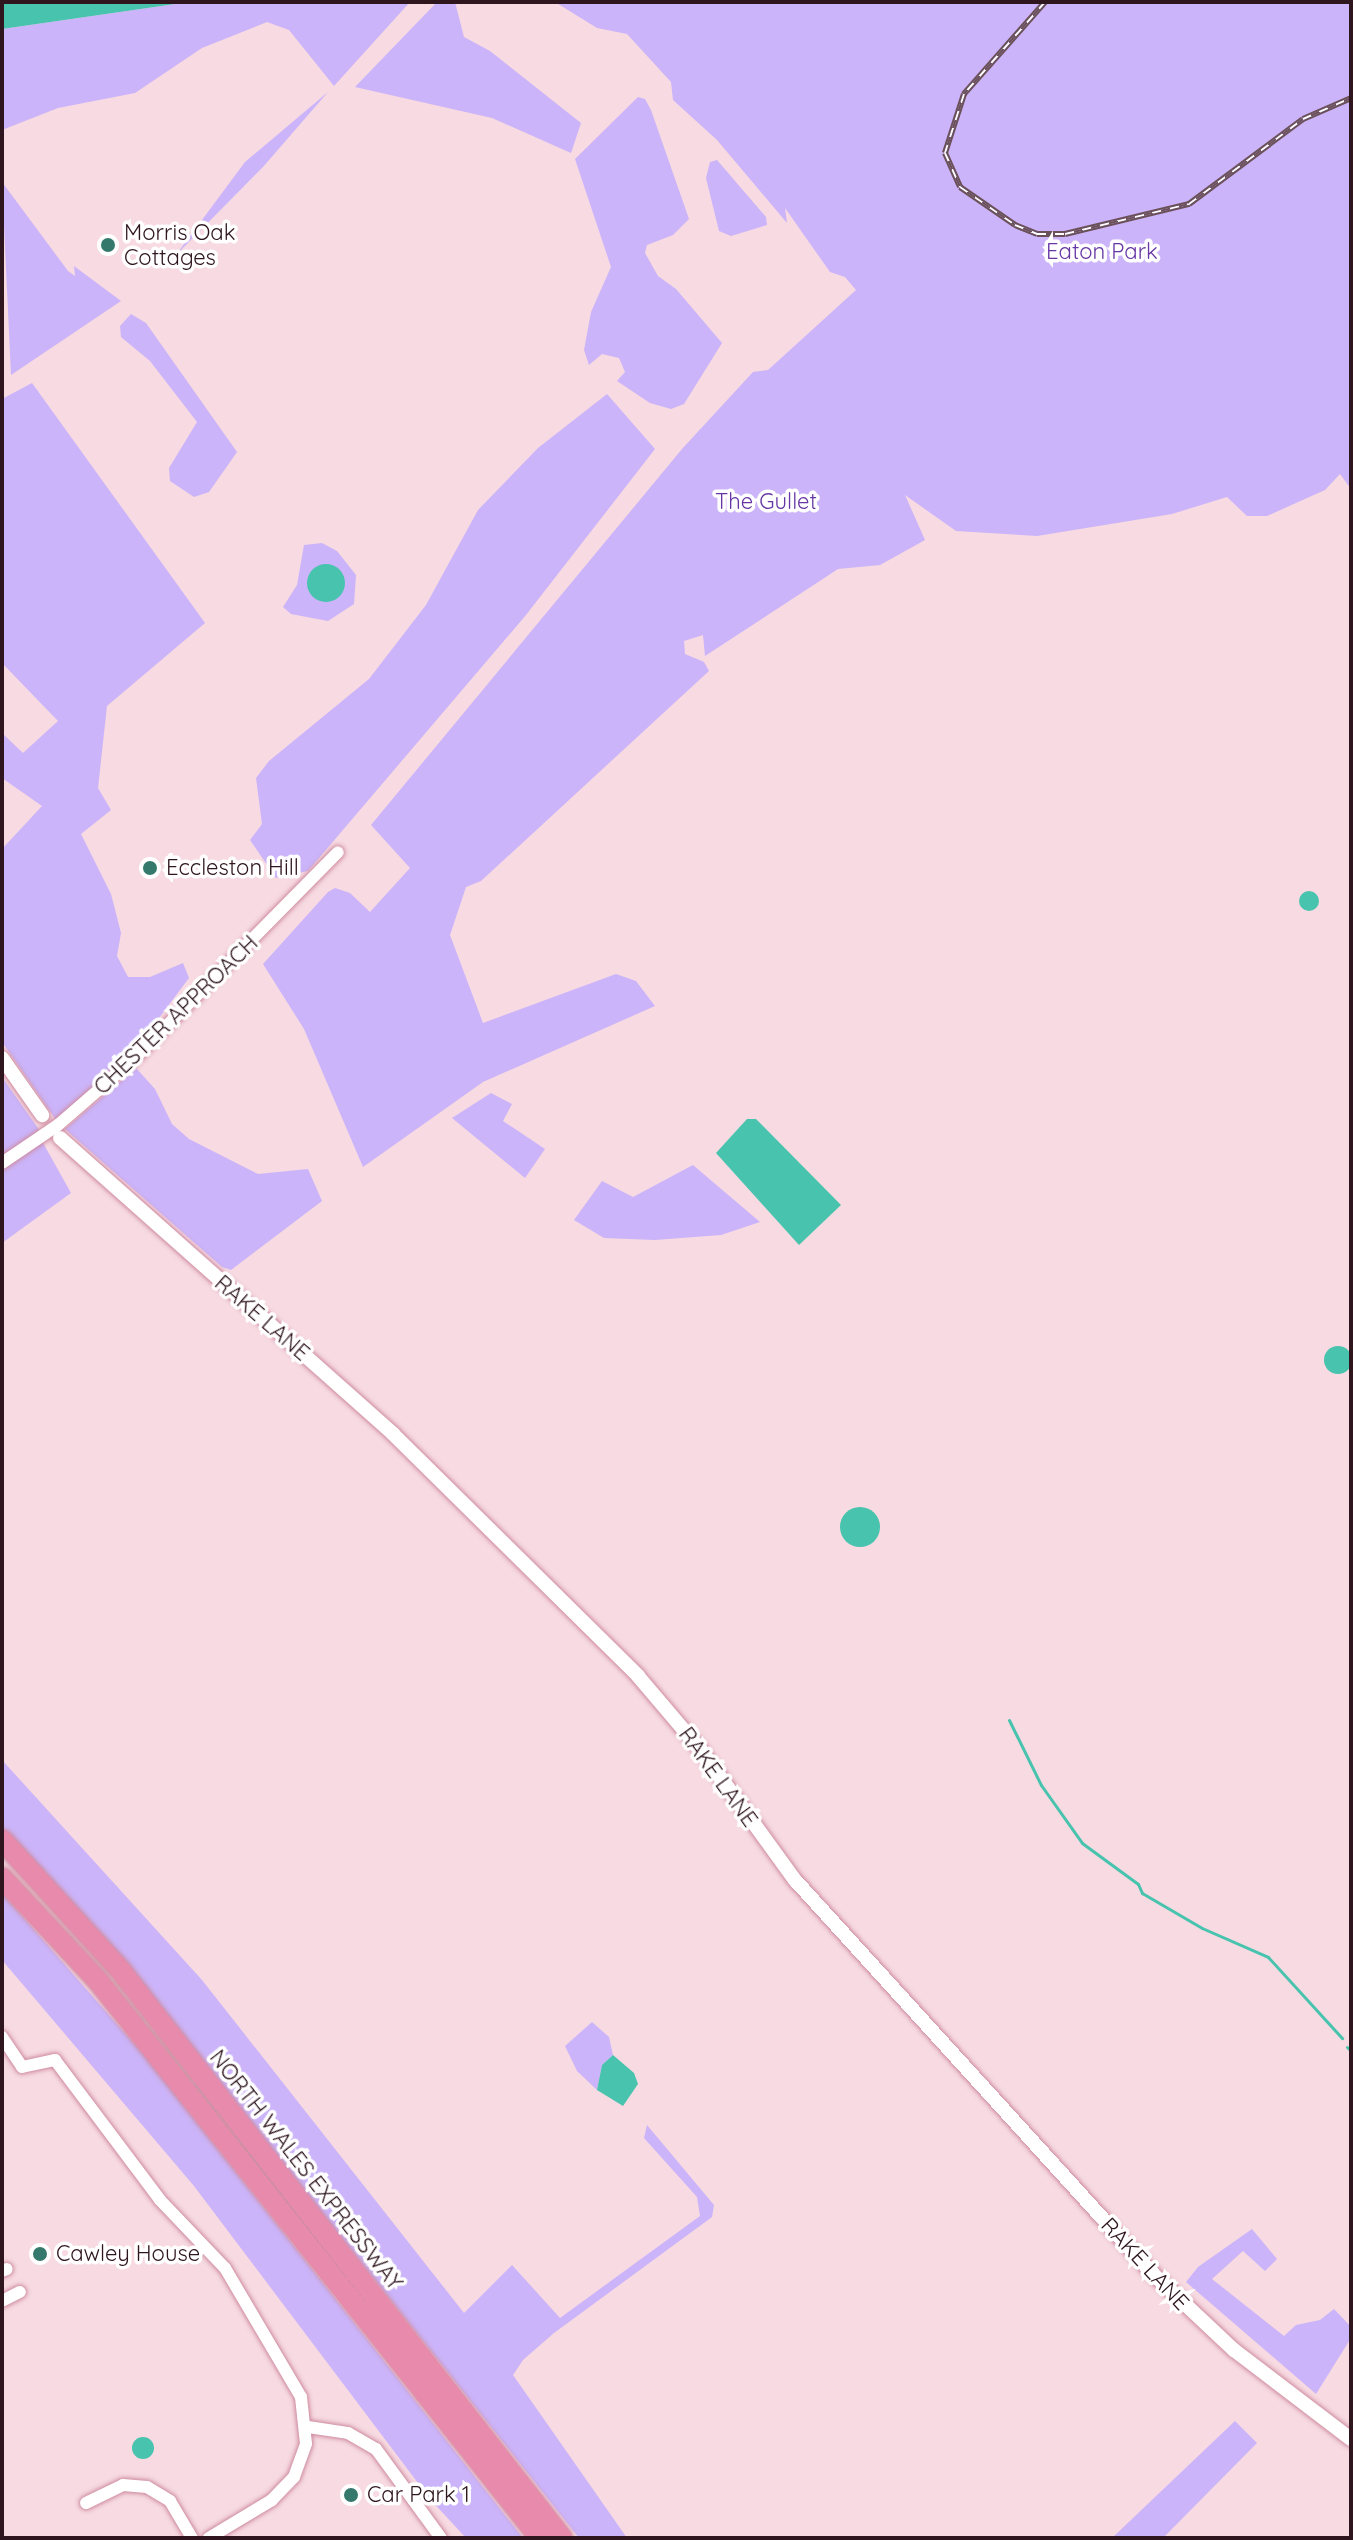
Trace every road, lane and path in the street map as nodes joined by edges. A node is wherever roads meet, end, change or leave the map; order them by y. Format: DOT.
graph roads {
  1 [pos="338,852"];
  2 [pos="2,1058"];
  3 [pos="42,1115"];
  4 [pos="60,1138"];
  5 [pos="2,1163"];
  6 [pos="2,1840"];
  7 [pos="2,1878"];
  8 [pos="2,2037"];
  9 [pos="20,2292"];
  10 [pos="2,2301"];
  11 [pos="308,2427"];
  12 [pos="1351,2439"];
  13 [pos="86,2503"];
  14 [pos="192,2538"];
  15 [pos="209,2538"];
  16 [pos="441,2538"];
  17 [pos="540,2538"];
  18 [pos="562,2538"];
  1 -- 5 [label="street, CHESTER APPROACH"];
  2 -- 3 [label="street"];
  4 -- 12 [label="street, RAKE LANE"];
  6 -- 18 [label="highway, NORTH WALES EXPRESSWAY"];
  7 -- 17 [label="highway, NORTH WALES EXPRESSWAY"];
  8 -- 11 [label="street"];
  9 -- 10 [label="street"];
  11 -- 15 [label="street"];
  11 -- 16 [label="street"];
  13 -- 14 [label="street"];
}
